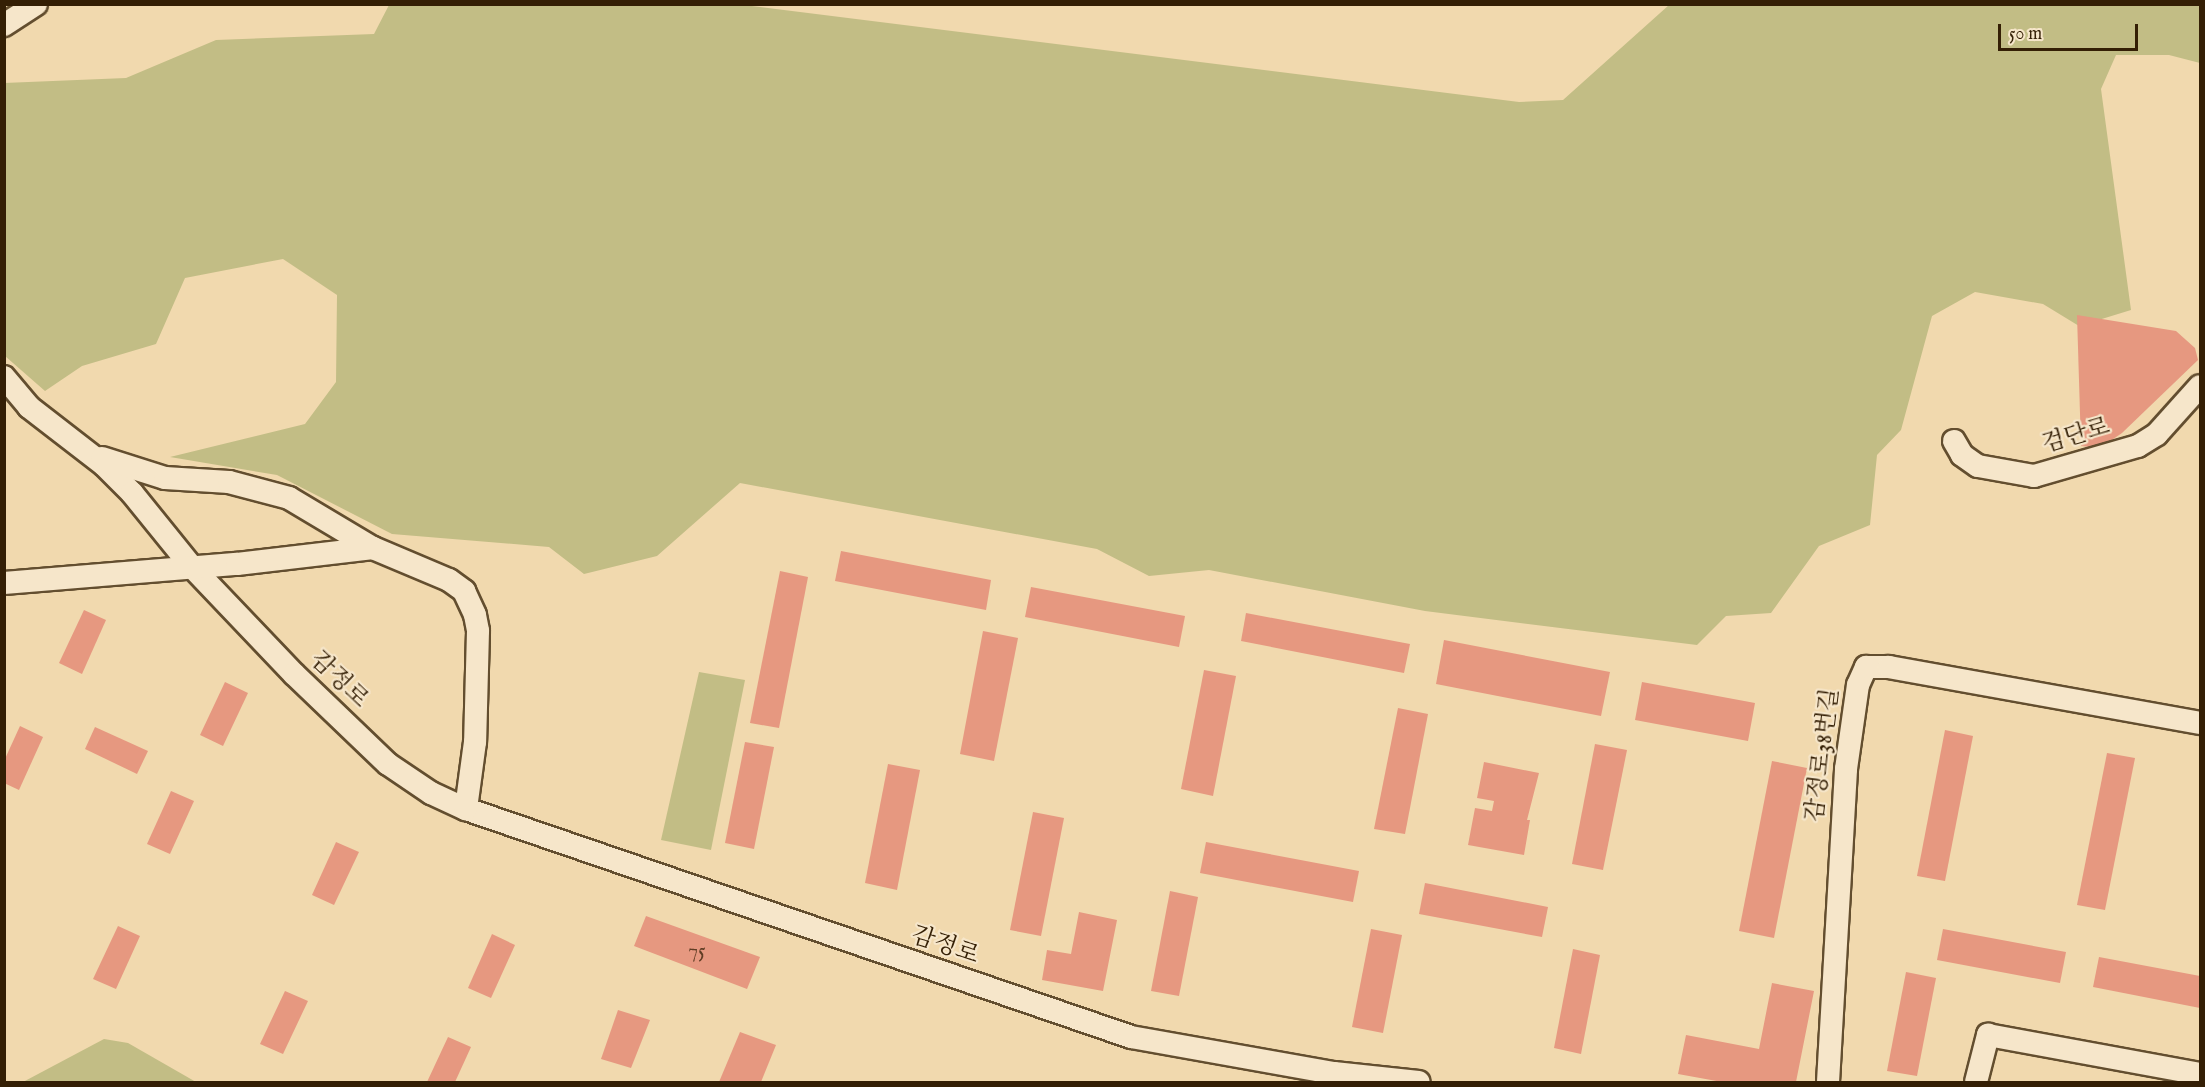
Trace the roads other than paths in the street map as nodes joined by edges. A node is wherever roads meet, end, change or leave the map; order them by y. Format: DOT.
graph roads {
  1 [pos="36,4"];
  2 [pos="4,25"];
  3 [pos="4,377"];
  4 [pos="2200,386"];
  5 [pos="1954,441"];
  6 [pos="82,447"];
  7 [pos="373,548"];
  8 [pos="192,567"];
  9 [pos="4,583"];
  10 [pos="2200,723"];
  11 [pos="466,810"];
  12 [pos="2200,1074"];
  13 [pos="1419,1083"];
  14 [pos="1828,1083"];
  15 [pos="1976,1083"];
  1 -- 2 [label="street"];
  3 -- 6 [label="street, 감정로"];
  4 -- 5 [label="street, 검단로"];
  6 -- 7 [label="street, 감정로"];
  6 -- 8 [label="street, 감정로"];
  7 -- 8 [label="street, 감정로"];
  7 -- 11 [label="street, 감정로"];
  8 -- 9 [label="street, 감정로"];
  8 -- 11 [label="street, 감정로"];
  10 -- 14 [label="street, 감정로38번길"];
  11 -- 13 [label="street, 감정로"];
  12 -- 15 [label="street"];
}
